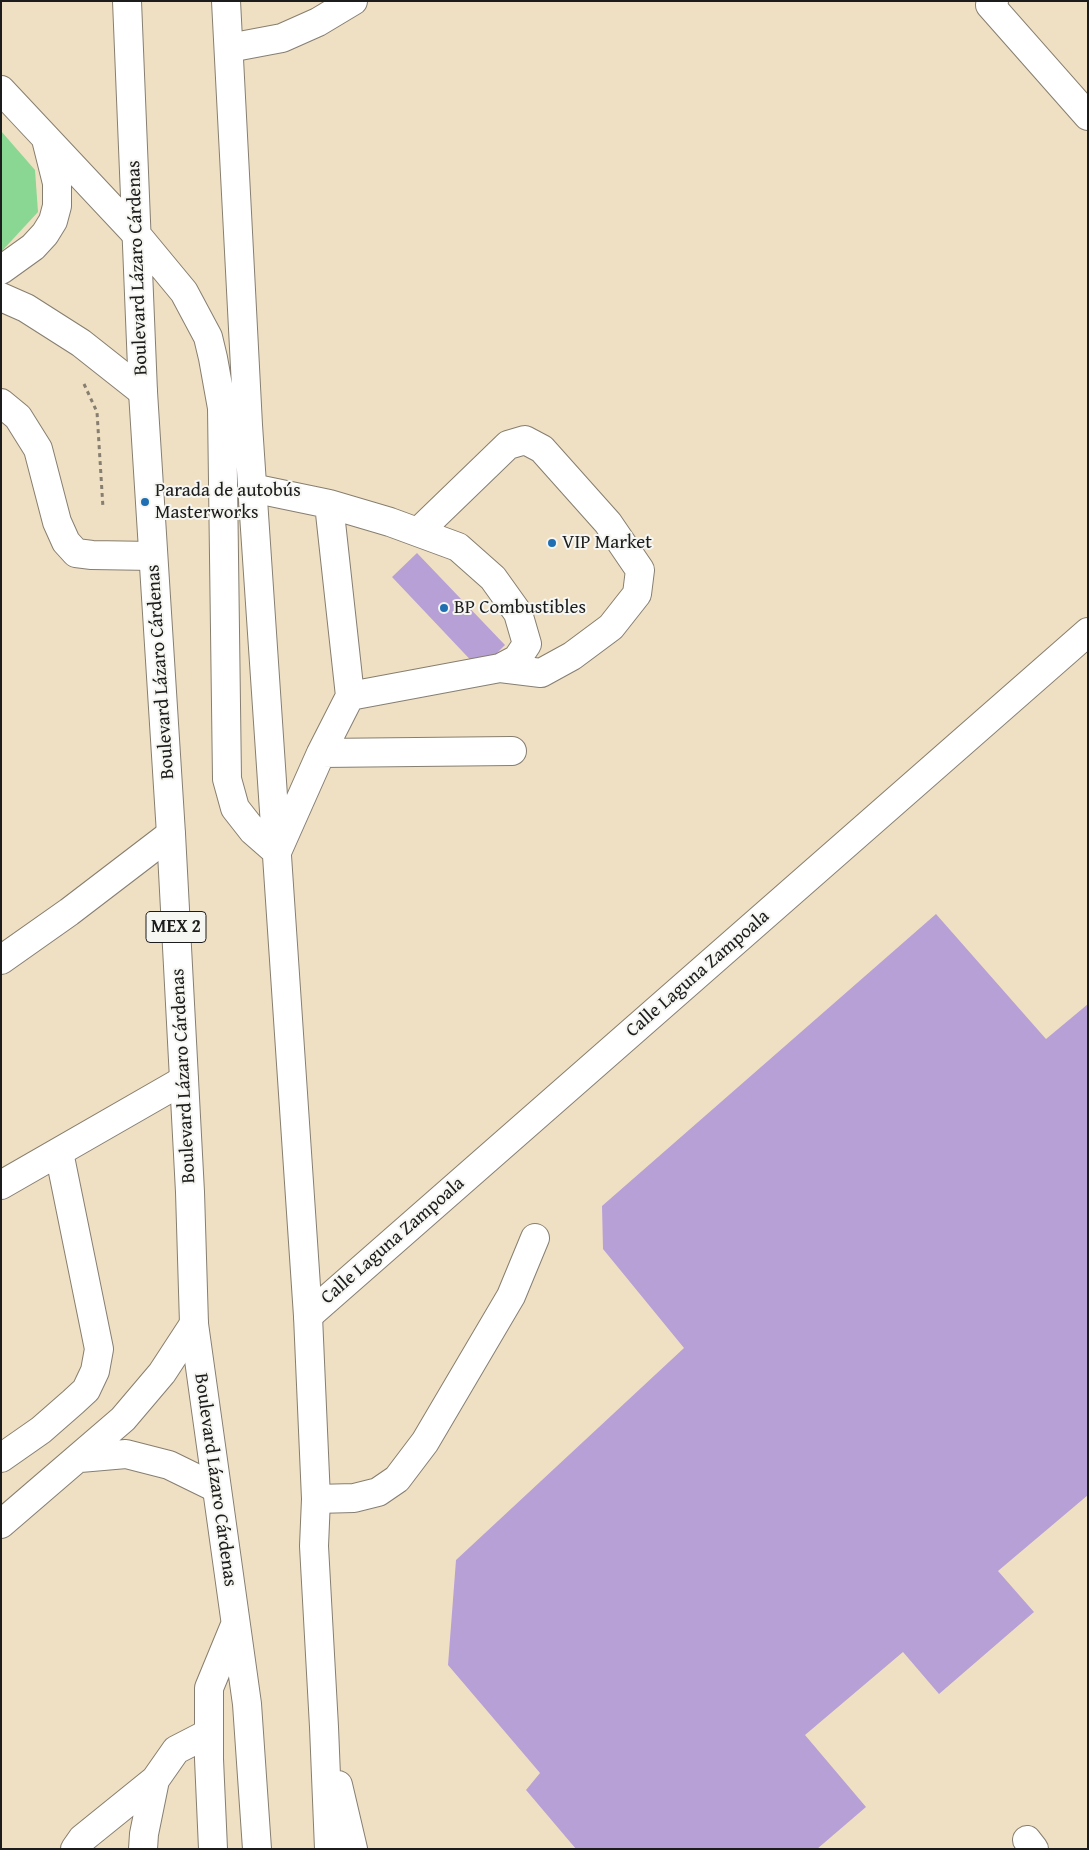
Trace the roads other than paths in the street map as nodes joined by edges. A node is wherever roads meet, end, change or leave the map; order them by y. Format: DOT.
graph roads {
  1 [pos="127,1"];
  2 [pos="226,1"];
  3 [pos="346,3"];
  4 [pos="992,3"];
  5 [pos="229,48"];
  6 [pos="1,90"];
  7 [pos="1088,116"];
  8 [pos="46,138"];
  9 [pos="136,234"];
  10 [pos="1,270"];
  11 [pos="1,297"];
  12 [pos="143,392"];
  13 [pos="1,403"];
  14 [pos="252,488"];
  15 [pos="329,504"];
  16 [pos="418,532"];
  17 [pos="154,556"];
  18 [pos="1088,632"];
  19 [pos="500,668"];
  20 [pos="350,696"];
  21 [pos="512,751"];
  22 [pos="321,753"];
  23 [pos="171,834"];
  24 [pos="277,852"];
  25 [pos="1,960"];
  26 [pos="184,1080"];
  27 [pos="59,1152"];
  28 [pos="1,1185"];
  29 [pos="535,1238"];
  30 [pos="308,1316"];
  31 [pos="194,1324"];
  32 [pos="1,1458"];
  33 [pos="80,1458"];
  34 [pos="216,1488"];
  35 [pos="316,1500"];
  36 [pos="1,1524"];
  37 [pos="236,1624"];
  38 [pos="209,1733"];
  39 [pos="155,1780"];
  40 [pos="348,1848"];
  41 [pos="75,1849"];
  42 [pos="143,1849"];
  43 [pos="213,1849"];
  44 [pos="257,1849"];
  1 -- 9 [label="main road, Boulevard Lázaro Cárdenas / MEX 2"];
  2 -- 5 [label="main road"];
  3 -- 5 [label="main road"];
  4 -- 7 [label="main road"];
  5 -- 14 [label="main road"];
  6 -- 8 [label="main road"];
  8 -- 9 [label="main road"];
  8 -- 10 [label="main road"];
  9 -- 12 [label="main road, Boulevard Lázaro Cárdenas / MEX 2"];
  9 -- 24 [label="main road"];
  11 -- 12 [label="main road"];
  12 -- 17 [label="main road, Boulevard Lázaro Cárdenas / MEX 2"];
  13 -- 17 [label="main road"];
  14 -- 15 [label="main road"];
  14 -- 24 [label="main road"];
  15 -- 16 [label="main road"];
  15 -- 20 [label="main road"];
  16 -- 19 [label="main road"];
  16 -- 19 [label="main road"];
  17 -- 23 [label="main road, Boulevard Lázaro Cárdenas / MEX 2"];
  18 -- 30 [label="main road, Calle Laguna Zampoala"];
  19 -- 20 [label="main road"];
  20 -- 22 [label="main road"];
  21 -- 22 [label="main road"];
  22 -- 24 [label="main road"];
  23 -- 25 [label="main road"];
  23 -- 26 [label="main road, Boulevard Lázaro Cárdenas / MEX 2"];
  24 -- 30 [label="main road"];
  26 -- 27 [label="main road"];
  26 -- 31 [label="main road, Boulevard Lázaro Cárdenas / MEX 2"];
  27 -- 28 [label="main road"];
  27 -- 32 [label="main road"];
  29 -- 35 [label="main road"];
  30 -- 35 [label="main road"];
  31 -- 33 [label="main road"];
  31 -- 34 [label="main road, Boulevard Lázaro Cárdenas / MEX 2"];
  33 -- 34 [label="main road"];
  33 -- 36 [label="main road"];
  34 -- 37 [label="main road, Boulevard Lázaro Cárdenas / MEX 2"];
  35 -- 40 [label="main road"];
  37 -- 38 [label="main road"];
  37 -- 44 [label="main road, Boulevard Lázaro Cárdenas / MEX 2"];
  38 -- 39 [label="main road"];
  38 -- 43 [label="main road"];
  39 -- 41 [label="main road"];
  39 -- 42 [label="main road"];
}
